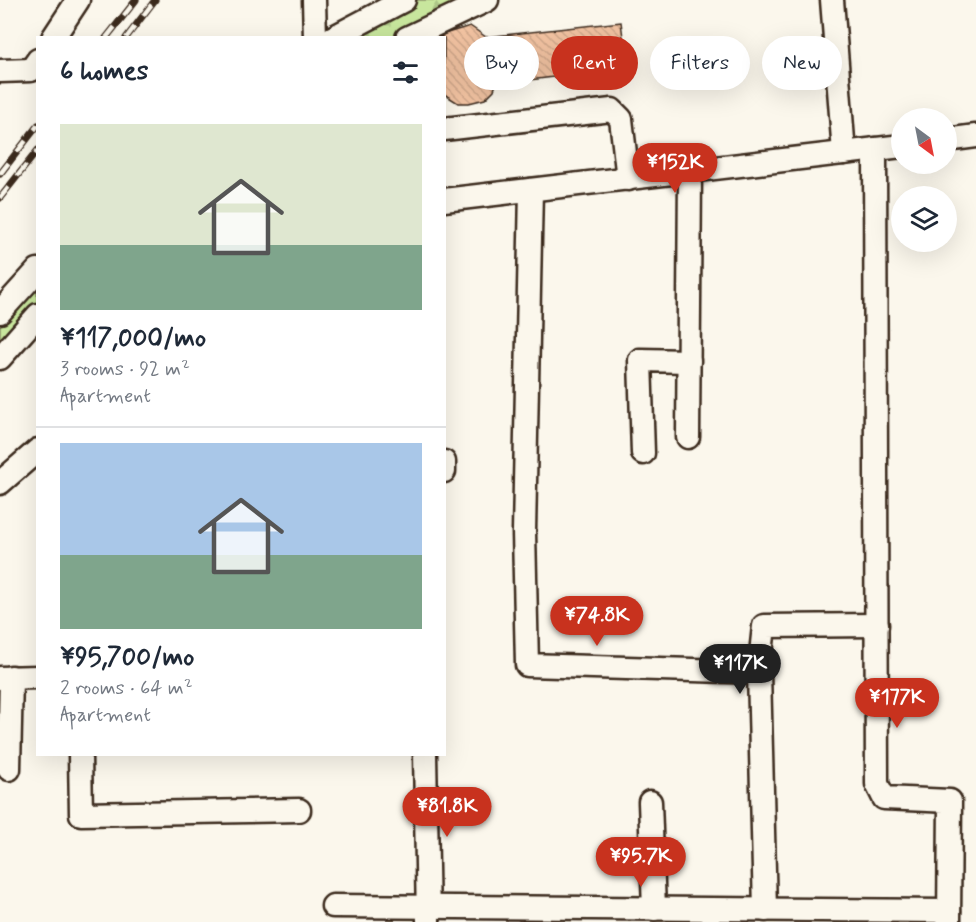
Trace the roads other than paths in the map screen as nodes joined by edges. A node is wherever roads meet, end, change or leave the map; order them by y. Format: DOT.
graph roads {
  1 [pos="78,0"];
  2 [pos="314,0"];
  3 [pos="404,0"];
  4 [pos="487,0"];
  5 [pos="831,0"];
  6 [pos="463,5"];
  7 [pos="54,36"];
  8 [pos="315,36"];
  9 [pos="336,36"];
  10 [pos="410,36"];
  11 [pos="36,63"];
  12 [pos="0,70"];
  13 [pos="446,129"];
  14 [pos="976,136"];
  15 [pos="957,139"];
  16 [pos="891,147"];
  17 [pos="875,149"];
  18 [pos="844,153"];
  19 [pos="690,172"];
  20 [pos="628,178"];
  21 [pos="531,190"];
  22 [pos="446,200"];
  23 [pos="36,272"];
  24 [pos="0,312"];
  25 [pos="36,317"];
  26 [pos="0,358"];
  27 [pos="688,361"];
  28 [pos="688,436"];
  29 [pos="36,452"];
  30 [pos="643,453"];
  31 [pos="0,483"];
  32 [pos="877,626"];
  33 [pos="759,672"];
  34 [pos="36,677"];
  35 [pos="6,678"];
  36 [pos="80,756"];
  37 [pos="425,756"];
  38 [pos="9,769"];
  39 [pos="650,802"];
  40 [pos="299,810"];
  41 [pos="333,906"];
  42 [pos="654,909"];
  43 [pos="765,910"];
  44 [pos="372,914"];
  45 [pos="428,914"];
  46 [pos="587,915"];
  47 [pos="699,916"];
  48 [pos="949,917"];
  1 -- 7 [label="street"];
  2 -- 8 [label="street"];
  3 -- 9 [label="street"];
  4 -- 6 [label="street"];
  5 -- 18 [label="street"];
  6 -- 10 [label="street"];
  11 -- 12 [label="street"];
  13 -- 20 [label="street"];
  14 -- 15 [label="street"];
  16 -- 17 [label="street"];
  17 -- 18 [label="street"];
  17 -- 32 [label="street"];
  18 -- 19 [label="street"];
  19 -- 20 [label="street"];
  19 -- 27 [label="street"];
  20 -- 21 [label="street"];
  21 -- 22 [label="street"];
  21 -- 33 [label="street"];
  23 -- 24 [label="street"];
  25 -- 26 [label="street"];
  27 -- 28 [label="street"];
  27 -- 30 [label="street"];
  29 -- 31 [label="street"];
  32 -- 33 [label="street"];
  32 -- 48 [label="street"];
  33 -- 43 [label="street"];
  34 -- 35 [label="street"];
  35 -- 38 [label="street"];
  36 -- 40 [label="street"];
  37 -- 45 [label="street"];
  39 -- 42 [label="street"];
  41 -- 44 [label="street"];
  42 -- 46 [label="street"];
  42 -- 47 [label="street"];
  43 -- 47 [label="street"];
  43 -- 48 [label="street"];
  44 -- 45 [label="street"];
  45 -- 46 [label="street"];
}
